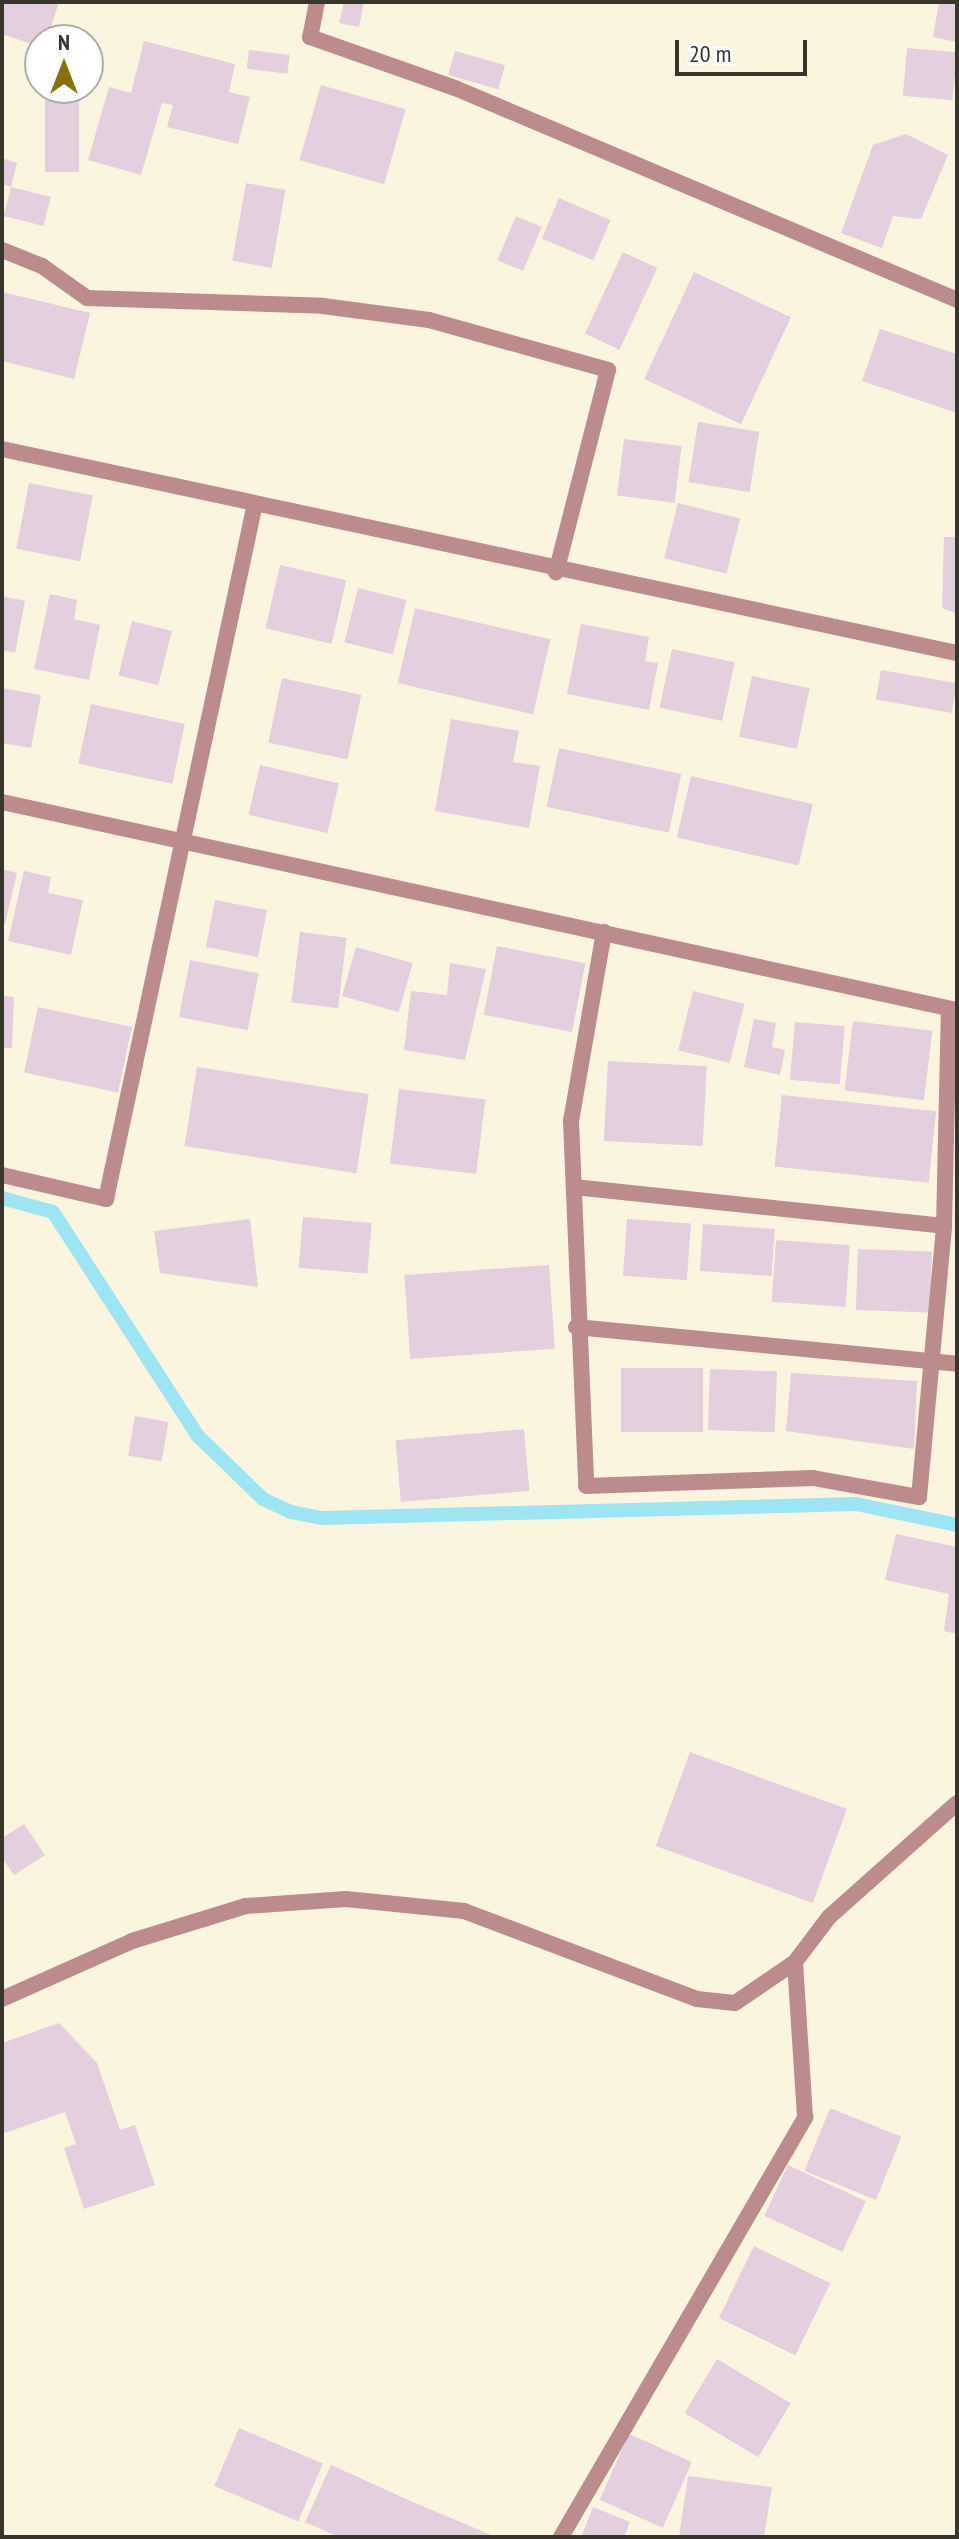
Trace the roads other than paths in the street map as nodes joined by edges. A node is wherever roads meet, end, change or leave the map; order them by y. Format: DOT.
graph roads {
  1 [pos="317,2"];
  2 [pos="2,250"];
  3 [pos="957,300"];
  4 [pos="2,449"];
  5 [pos="254,508"];
  6 [pos="556,572"];
  7 [pos="957,653"];
  8 [pos="2,802"];
  9 [pos="186,841"];
  10 [pos="604,932"];
  11 [pos="953,1010"];
  12 [pos="2,1175"];
  13 [pos="574,1187"];
  14 [pos="944,1226"];
  15 [pos="576,1327"];
  16 [pos="933,1360"];
  17 [pos="957,1364"];
  18 [pos="957,1803"];
  19 [pos="795,1962"];
  20 [pos="2,1999"];
  21 [pos="561,2537"];
  1 -- 3 [label="street"];
  2 -- 6 [label="street"];
  4 -- 5 [label="street"];
  5 -- 6 [label="street"];
  5 -- 9 [label="street"];
  6 -- 7 [label="street"];
  8 -- 9 [label="street"];
  9 -- 10 [label="street"];
  9 -- 12 [label="street"];
  10 -- 11 [label="street"];
  10 -- 13 [label="street"];
  11 -- 14 [label="street"];
  13 -- 14 [label="street"];
  13 -- 15 [label="street"];
  14 -- 16 [label="street"];
  15 -- 16 [label="street"];
  15 -- 16 [label="street"];
  16 -- 17 [label="street"];
  18 -- 19 [label="street"];
  19 -- 20 [label="street"];
  19 -- 21 [label="street"];
}
